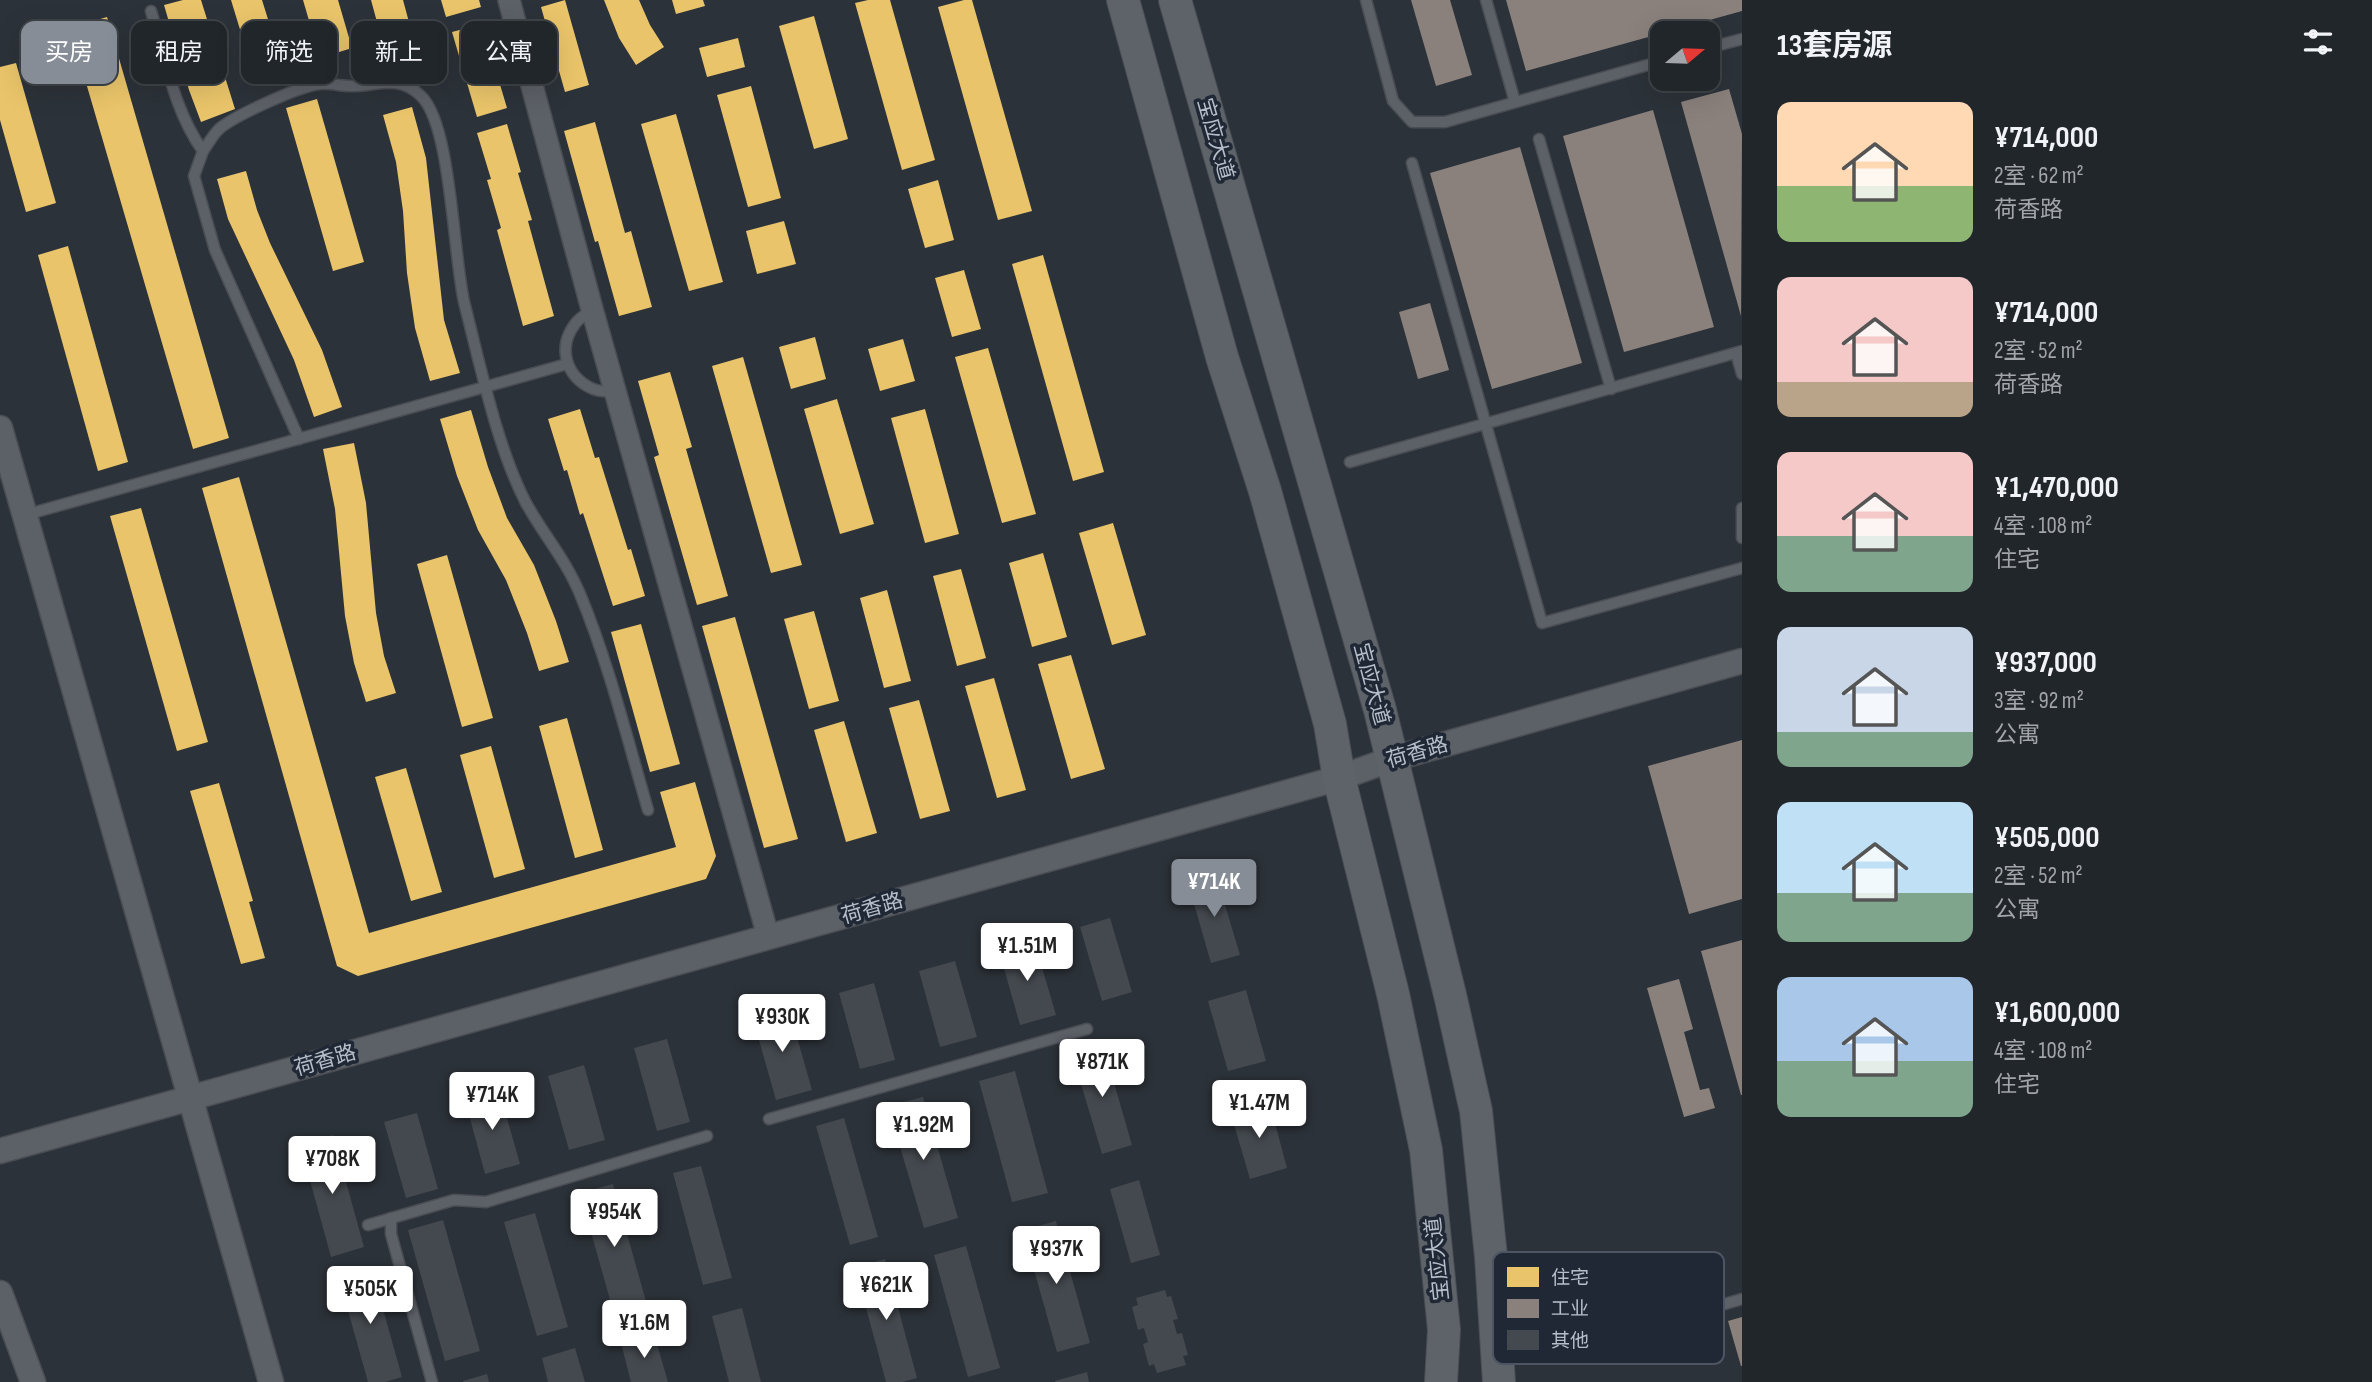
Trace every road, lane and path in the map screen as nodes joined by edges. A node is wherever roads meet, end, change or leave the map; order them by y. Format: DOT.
graph roads {
  1 [pos="509,0"];
  2 [pos="1123,0"];
  3 [pos="1175,0"];
  4 [pos="1366,0"];
  5 [pos="1486,0"];
  6 [pos="151,10"];
  7 [pos="1742,38"];
  8 [pos="1720,44"];
  9 [pos="1650,64"];
  10 [pos="1515,102"];
  11 [pos="1539,139"];
  12 [pos="203,151"];
  13 [pos="1412,163"];
  14 [pos="592,309"];
  15 [pos="1739,352"];
  16 [pos="567,364"];
  17 [pos="1742,374"];
  18 [pos="486,387"];
  19 [pos="1611,388"];
  20 [pos="615,392"];
  21 [pos="1486,424"];
  22 [pos="0,429"];
  23 [pos="299,439"];
  24 [pos="1350,462"];
  25 [pos="1742,508"];
  26 [pos="25,515"];
  27 [pos="1742,538"];
  28 [pos="1742,569"];
  29 [pos="1742,661"];
  30 [pos="1392,759"];
  31 [pos="1339,778"];
  32 [pos="648,810"];
  33 [pos="768,936"];
  34 [pos="1087,1029"];
  35 [pos="190,1097"];
  36 [pos="769,1119"];
  37 [pos="707,1136"];
  38 [pos="0,1151"];
  39 [pos="391,1218"];
  40 [pos="368,1225"];
  41 [pos="1493,1288"];
  42 [pos="0,1293"];
  43 [pos="1742,1299"];
  44 [pos="1724,1304"];
  45 [pos="1498,1364"];
  46 [pos="33,1382"];
  47 [pos="271,1382"];
  48 [pos="432,1382"];
  49 [pos="1441,1382"];
  50 [pos="1499,1382"];
  1 -- 14 [label="street"];
  2 -- 31 [label="main road, 宝应大道"];
  3 -- 30 [label="main road, 宝应大道"];
  4 -- 10 [label="lane"];
  5 -- 10 [label="lane"];
  6 -- 12 [label="lane"];
  7 -- 8 [label="lane"];
  9 -- 10 [label="lane"];
  11 -- 19 [label="lane"];
  12 -- 18 [label="lane"];
  12 -- 23 [label="lane"];
  13 -- 21 [label="lane"];
  14 -- 16 [label="lane"];
  14 -- 20 [label="street"];
  15 -- 17 [label="lane"];
  15 -- 19 [label="lane"];
  16 -- 18 [label="lane"];
  16 -- 20 [label="lane"];
  18 -- 23 [label="lane"];
  18 -- 32 [label="lane"];
  19 -- 21 [label="lane"];
  20 -- 33 [label="street"];
  21 -- 24 [label="lane"];
  21 -- 28 [label="lane"];
  22 -- 26 [label="street"];
  23 -- 26 [label="lane"];
  25 -- 27 [label="lane"];
  26 -- 35 [label="street"];
  29 -- 30 [label="street, 荷香路"];
  30 -- 31 [label="street, 荷香路"];
  30 -- 41 [label="main road, 宝应大道"];
  31 -- 33 [label="street, 荷香路"];
  31 -- 49 [label="main road, 宝应大道"];
  33 -- 35 [label="street, 荷香路"];
  34 -- 36 [label="lane"];
  35 -- 38 [label="street, 荷香路"];
  35 -- 47 [label="street"];
  37 -- 39 [label="lane"];
  39 -- 40 [label="lane"];
  39 -- 48 [label="lane"];
  42 -- 46 [label="street"];
  43 -- 44 [label="lane"];
  45 -- 50 [label="main road, 宝应大道"];
}
